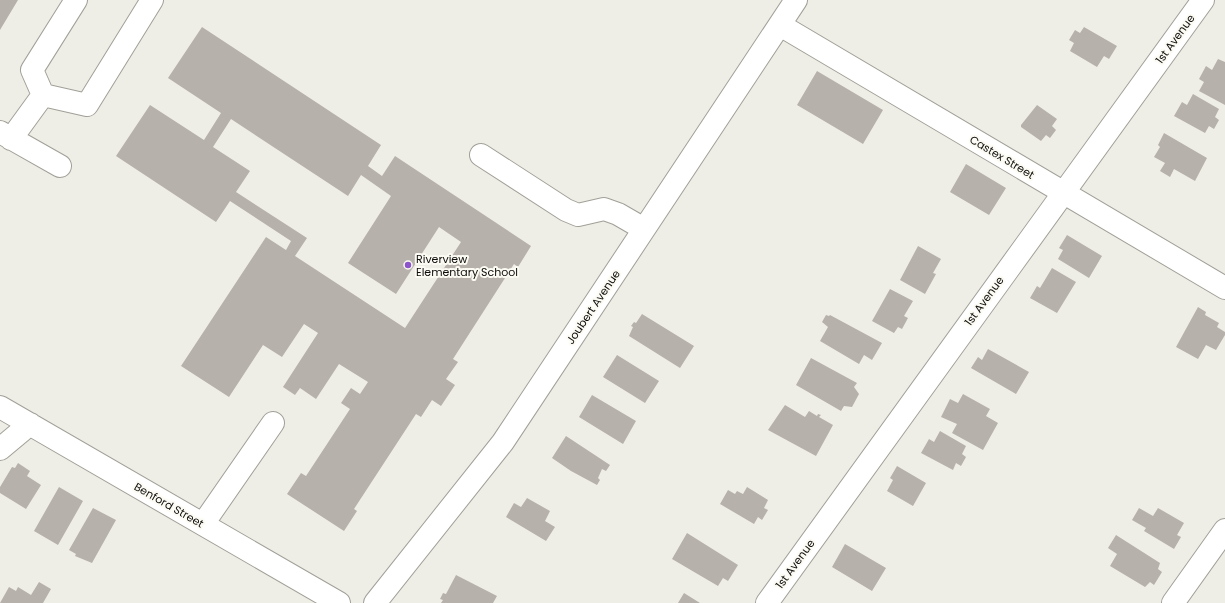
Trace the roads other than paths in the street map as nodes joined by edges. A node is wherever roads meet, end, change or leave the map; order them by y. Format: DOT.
graph roads {
  1 [pos="76,0"];
  2 [pos="152,0"];
  3 [pos="796,0"];
  4 [pos="1203,0"];
  5 [pos="780,25"];
  6 [pos="43,95"];
  7 [pos="5,136"];
  8 [pos="481,155"];
  9 [pos="60,166"];
  10 [pos="1062,193"];
  11 [pos="644,229"];
  12 [pos="1225,288"];
  13 [pos="0,407"];
  14 [pos="273,423"];
  15 [pos="30,424"];
  16 [pos="0,449"];
  17 [pos="203,524"];
  18 [pos="1225,530"];
  19 [pos="338,603"];
  20 [pos="376,603"];
  21 [pos="767,603"];
  22 [pos="1173,603"];
  1 -- 6 [label="street"];
  2 -- 6 [label="street"];
  3 -- 5 [label="street, Joubert Avenue"];
  4 -- 10 [label="street, 1st Avenue"];
  5 -- 10 [label="street, Castex Street"];
  5 -- 11 [label="street, Joubert Avenue"];
  6 -- 7 [label="street"];
  7 -- 9 [label="street"];
  8 -- 11 [label="street"];
  10 -- 12 [label="street, Castex Street"];
  10 -- 21 [label="street, 1st Avenue"];
  11 -- 20 [label="street, Joubert Avenue"];
  13 -- 15 [label="street, Benford Street"];
  14 -- 17 [label="street"];
  15 -- 16 [label="street"];
  15 -- 17 [label="street, Benford Street"];
  17 -- 19 [label="street, Benford Street"];
  18 -- 22 [label="street"];
}
